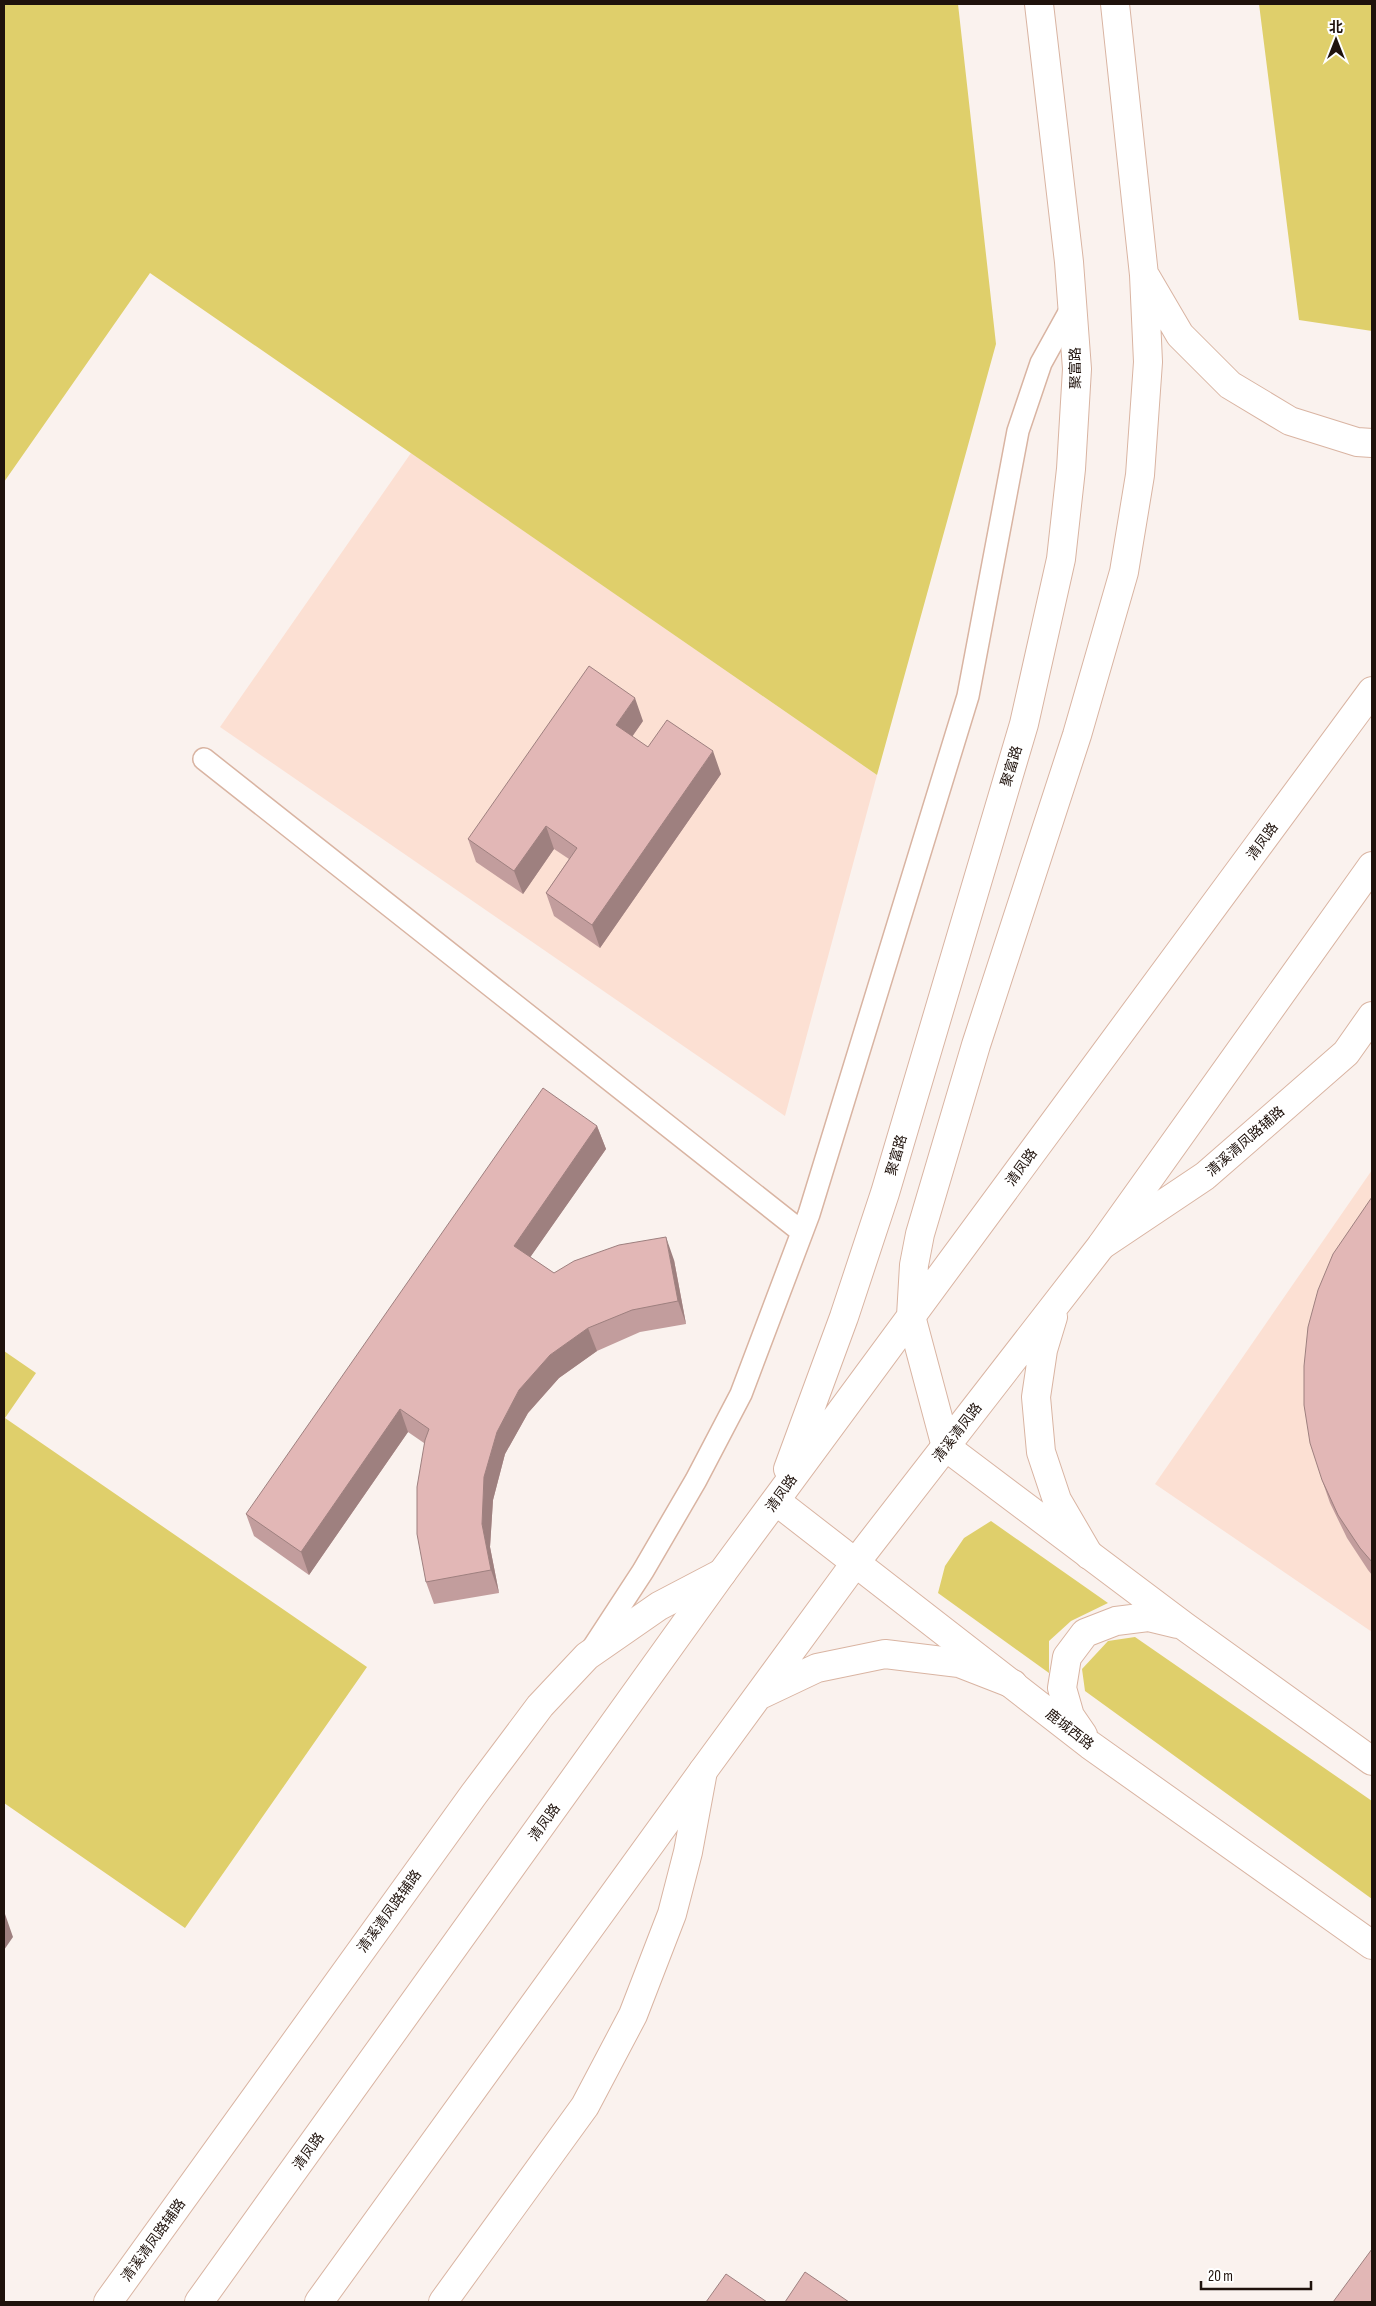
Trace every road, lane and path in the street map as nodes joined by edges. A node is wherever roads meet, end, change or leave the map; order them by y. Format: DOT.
graph roads {
  1 [pos="1039,4"];
  2 [pos="1115,4"];
  3 [pos="1144,275"];
  4 [pos="1072,307"];
  5 [pos="1372,443"];
  6 [pos="1372,691"];
  7 [pos="204,759"];
  8 [pos="1372,866"];
  9 [pos="1372,1016"];
  10 [pos="802,1232"];
  11 [pos="1101,1246"];
  12 [pos="1058,1303"];
  13 [pos="911,1316"];
  14 [pos="946,1447"];
  15 [pos="776,1501"];
  16 [pos="1089,1555"];
  17 [pos="856,1562"];
  18 [pos="722,1573"];
  19 [pos="1184,1626"];
  20 [pos="587,1656"];
  21 [pos="1013,1684"];
  22 [pos="756,1697"];
  23 [pos="1090,1744"];
  24 [pos="1372,1761"];
  25 [pos="702,1771"];
  26 [pos="1372,1945"];
  27 [pos="108,2302"];
  28 [pos="199,2302"];
  29 [pos="319,2302"];
  30 [pos="442,2302"];
  1 -- 4 [label="main road, 聚富路"];
  2 -- 3 [label="main road"];
  3 -- 5 [label="main road"];
  3 -- 13 [label="main road"];
  4 -- 10 [label="lane"];
  4 -- 15 [label="main road, 聚富路"];
  6 -- 13 [label="main road, 清凤路"];
  7 -- 10 [label="lane"];
  8 -- 11 [label="main road"];
  9 -- 11 [label="main road, 清溪清凤路辅路"];
  10 -- 20 [label="lane"];
  11 -- 12 [label="main road, 清溪清凤路"];
  12 -- 14 [label="main road, 清溪清凤路"];
  12 -- 16 [label="main road"];
  13 -- 14 [label="main road"];
  13 -- 15 [label="main road, 清凤路"];
  14 -- 16 [label="main road"];
  14 -- 17 [label="main road, 清溪清凤路"];
  15 -- 17 [label="main road, 鹿城西路"];
  15 -- 18 [label="main road, 清凤路"];
  16 -- 19 [label="main road"];
  17 -- 21 [label="main road, 鹿城西路"];
  17 -- 22 [label="main road, 清溪清凤路"];
  18 -- 20 [label="main road, 清溪清凤路辅路"];
  18 -- 28 [label="main road, 清凤路"];
  19 -- 23 [label="main road"];
  19 -- 24 [label="main road"];
  20 -- 27 [label="main road, 清溪清凤路辅路"];
  21 -- 22 [label="main road"];
  21 -- 23 [label="main road, 鹿城西路"];
  22 -- 25 [label="main road"];
  23 -- 26 [label="main road, 鹿城西路"];
  25 -- 29 [label="main road"];
  25 -- 30 [label="main road"];
}
